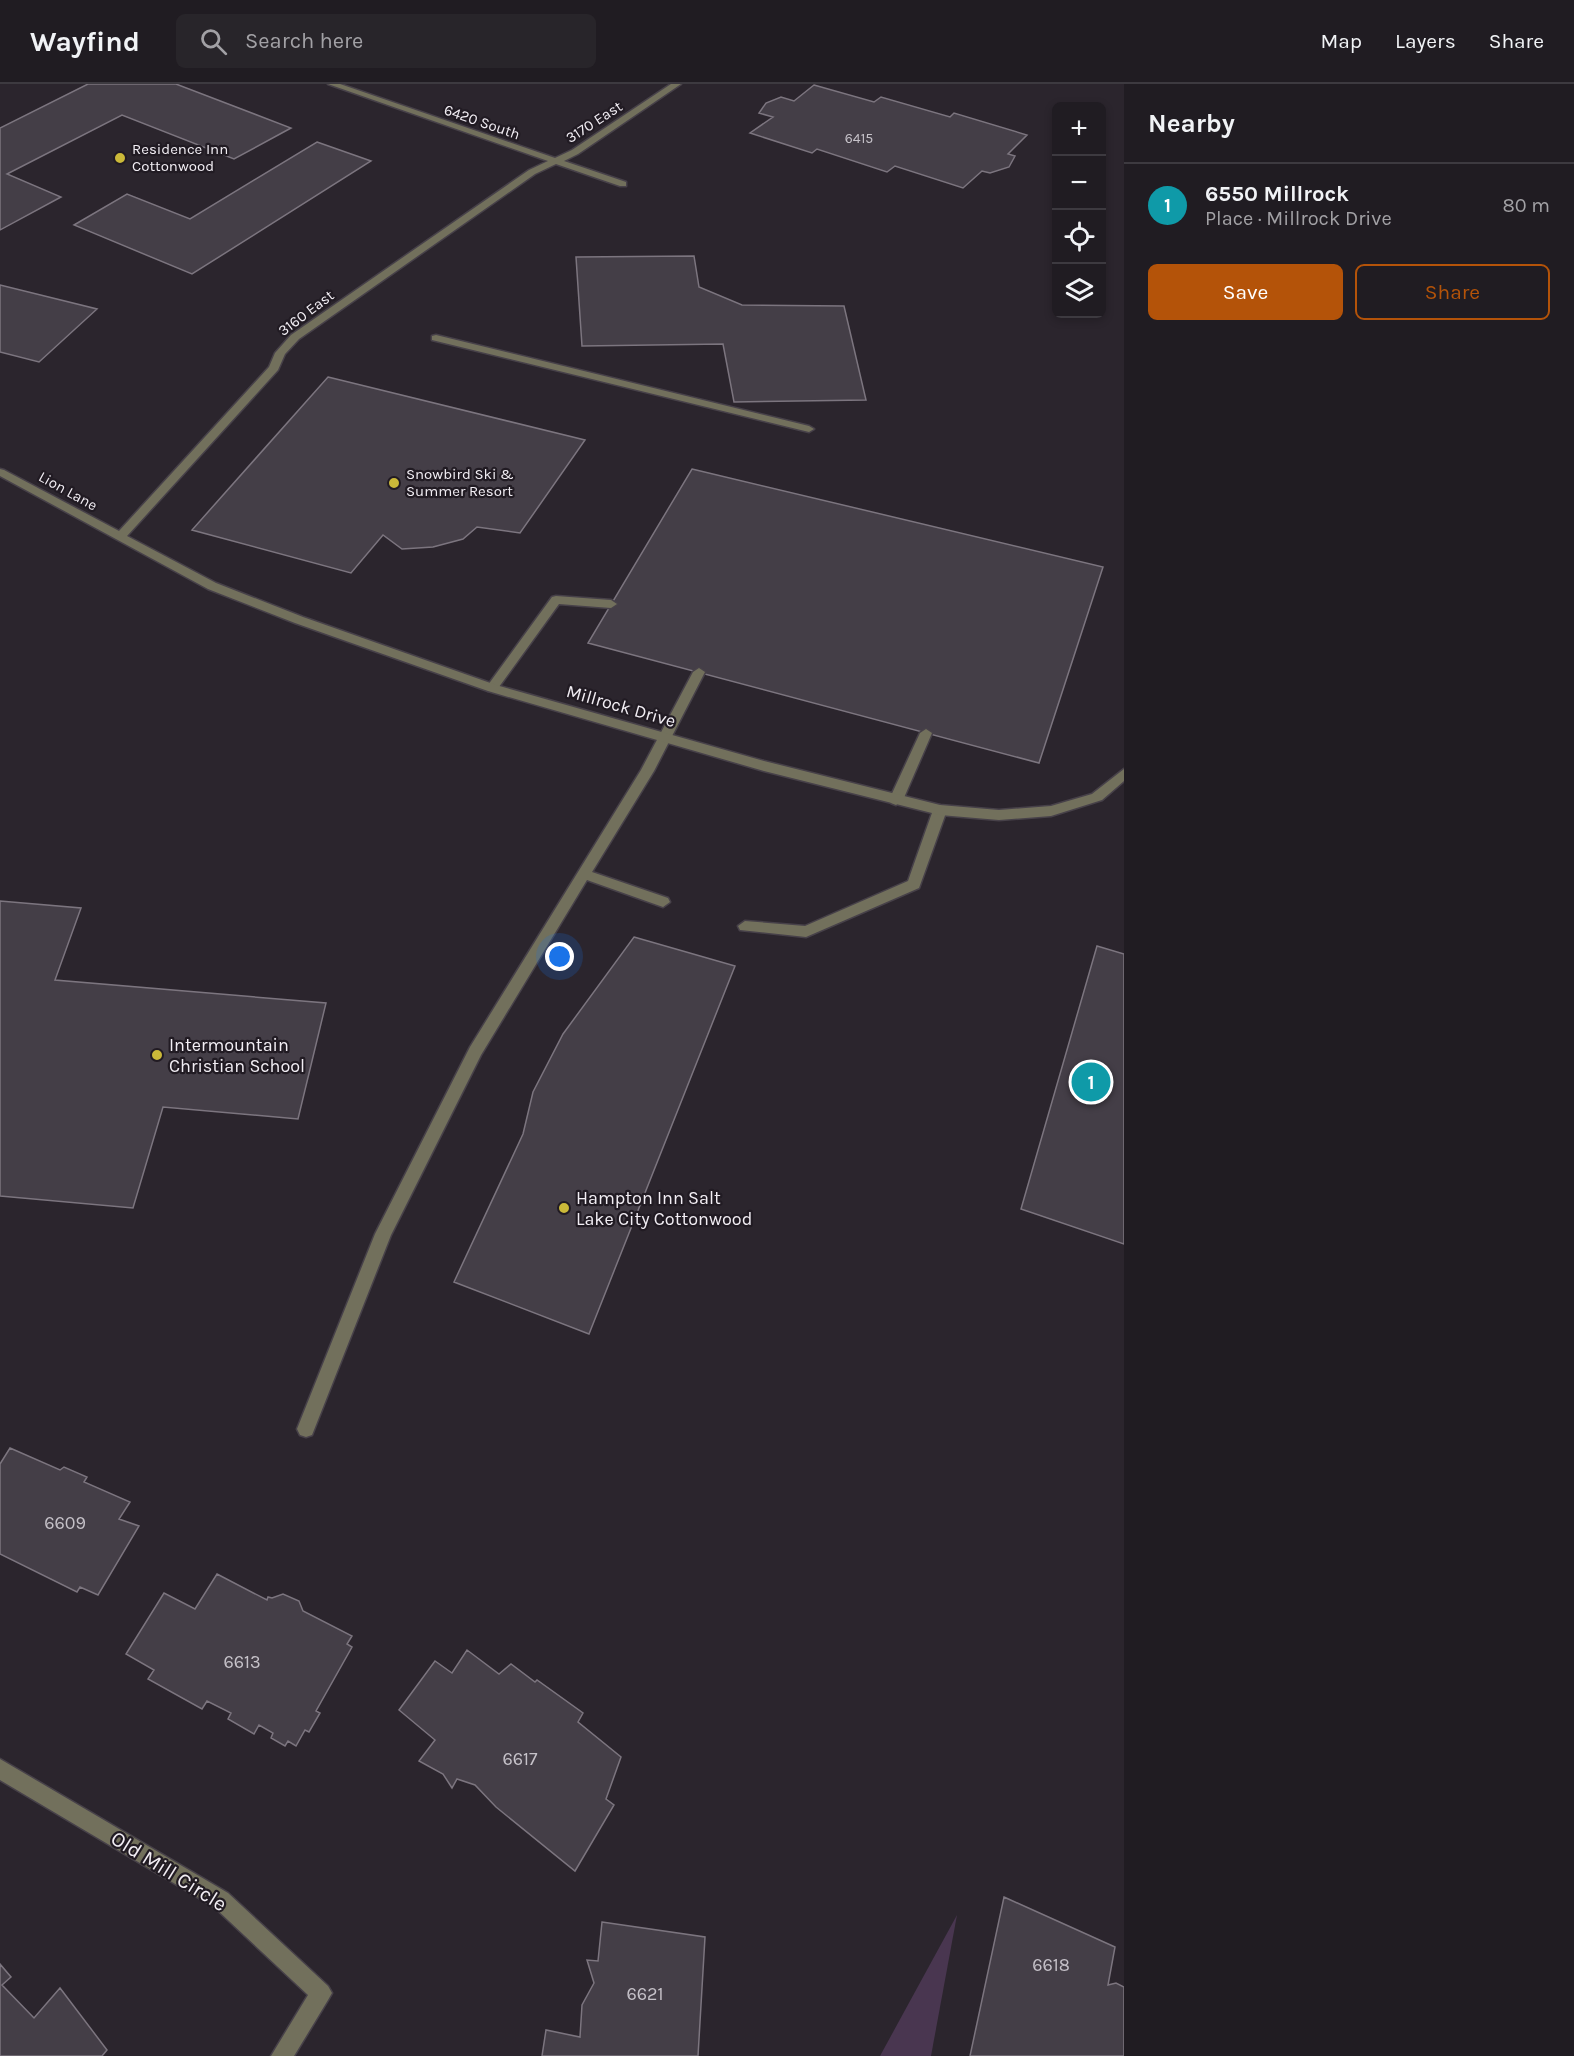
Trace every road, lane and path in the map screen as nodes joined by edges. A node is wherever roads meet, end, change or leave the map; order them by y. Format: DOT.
graph roads {
  1 [pos="333,84"];
  2 [pos="676,84"];
  3 [pos="555,161"];
  4 [pos="624,184"];
  5 [pos="436,338"];
  6 [pos="809,429"];
  7 [pos="0,472"];
  8 [pos="120,537"];
  9 [pos="611,604"];
  10 [pos="699,672"];
  11 [pos="492,688"];
  12 [pos="926,733"];
  13 [pos="666,738"];
  14 [pos="1124,774"];
  15 [pos="896,800"];
  16 [pos="940,810"];
  17 [pos="584,874"];
  18 [pos="663,902"];
  19 [pos="745,926"];
  20 [pos="306,1429"];
  21 [pos="0,1769"];
  22 [pos="282,2056"];
  1 -- 3 [label="street, 6420 South"];
  2 -- 3 [label="street, 3170 East"];
  3 -- 4 [label="street, 6420 South"];
  3 -- 8 [label="street, 3160 East"];
  5 -- 6 [label="street"];
  7 -- 8 [label="street, Lion Lane"];
  8 -- 11 [label="street, Millrock Drive"];
  9 -- 11 [label="street"];
  10 -- 13 [label="street"];
  11 -- 13 [label="street, Millrock Drive"];
  12 -- 15 [label="street"];
  13 -- 15 [label="street, Millrock Drive"];
  13 -- 17 [label="street"];
  14 -- 16 [label="street, Millrock Drive"];
  15 -- 16 [label="street, Millrock Drive"];
  16 -- 19 [label="street"];
  17 -- 18 [label="street"];
  17 -- 20 [label="street"];
  21 -- 22 [label="street, Old Mill Circle"];
}
